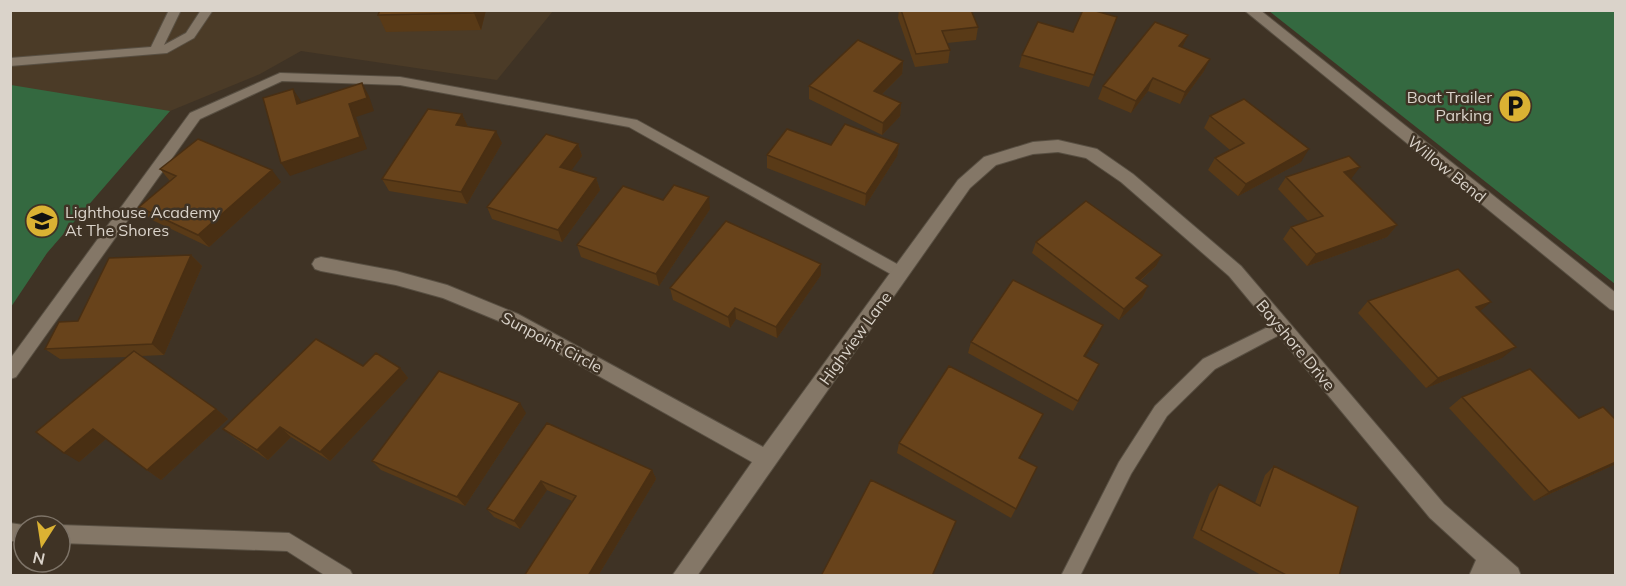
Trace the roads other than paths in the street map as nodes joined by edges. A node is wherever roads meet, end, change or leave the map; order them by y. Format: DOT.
graph roads {
  1 [pos="175,10"];
  2 [pos="207,10"];
  3 [pos="1251,10"];
  4 [pos="155,51"];
  5 [pos="10,62"];
  6 [pos="1058,146"];
  7 [pos="321,264"];
  8 [pos="901,273"];
  9 [pos="1616,304"];
  10 [pos="1280,327"];
  11 [pos="10,372"];
  12 [pos="767,460"];
  13 [pos="72,534"];
  14 [pos="1484,566"];
  15 [pos="344,576"];
  16 [pos="683,576"];
  17 [pos="1070,576"];
  18 [pos="1510,576"];
  1 -- 4 [label="lane"];
  2 -- 4 [label="lane"];
  3 -- 9 [label="street, Willow Bend"];
  4 -- 5 [label="lane"];
  6 -- 8 [label="street, Highview Lane"];
  6 -- 10 [label="street, Bayshore Drive"];
  7 -- 12 [label="street, Sunpoint Circle"];
  8 -- 11 [label="lane"];
  8 -- 12 [label="street, Highview Lane"];
  10 -- 14 [label="street, Bayshore Drive"];
  10 -- 17 [label="lane"];
  12 -- 16 [label="street, Highview Lane"];
  13 -- 15 [label="lane"];
  14 -- 18 [label="street, Bayshore Drive"];
}
